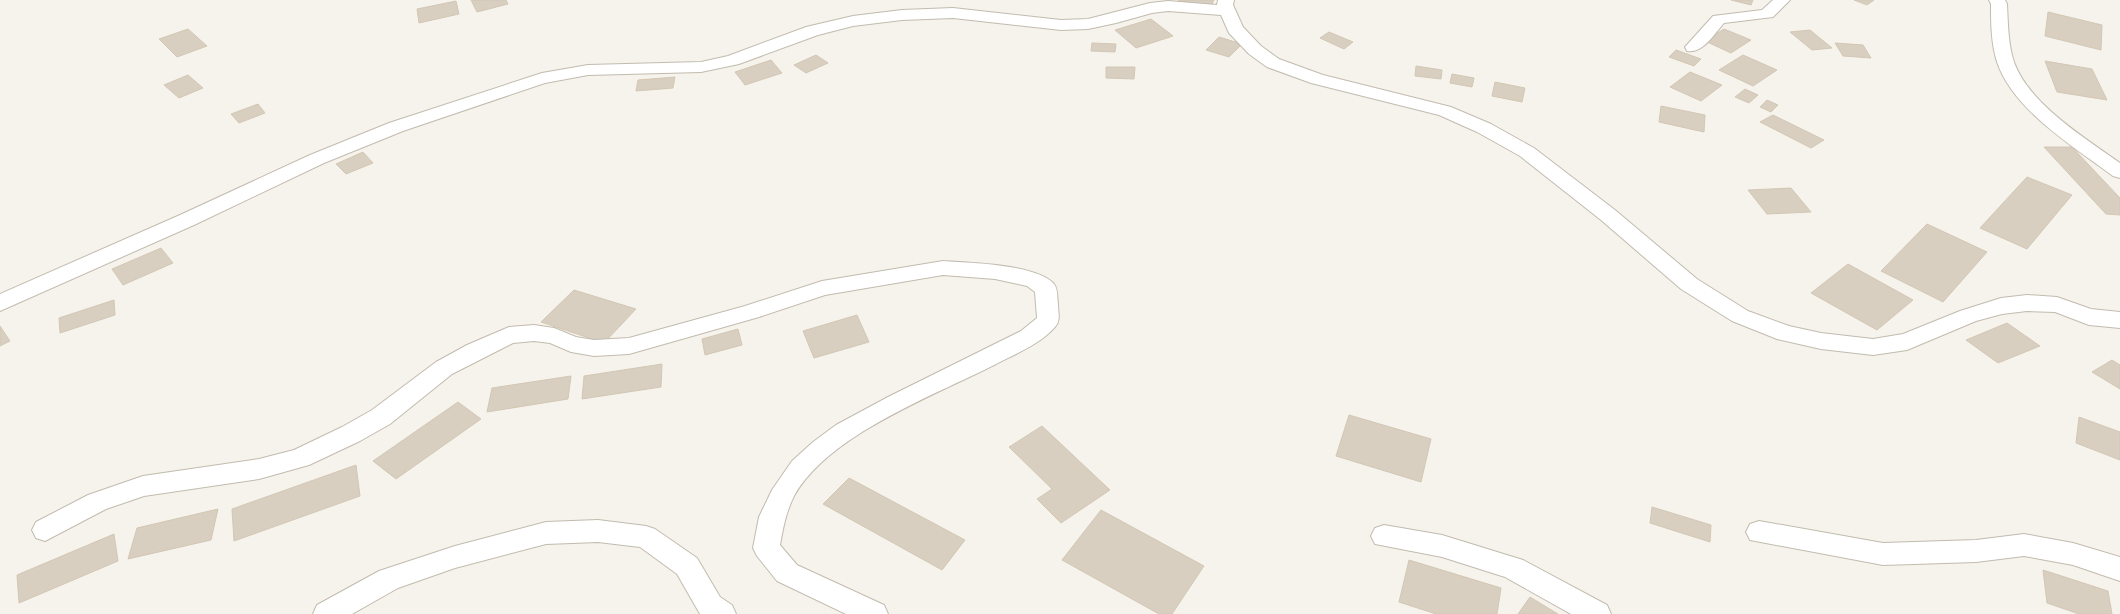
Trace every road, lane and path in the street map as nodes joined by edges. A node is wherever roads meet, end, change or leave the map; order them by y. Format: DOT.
graph roads {
  1 [pos="1782,0"];
  2 [pos="1996,0"];
  3 [pos="1227,6"];
  4 [pos="1693,47"];
  5 [pos="2120,172"];
  6 [pos="0,303"];
  7 [pos="2120,320"];
  8 [pos="45,530"];
  9 [pos="1759,532"];
  10 [pos="1384,536"];
  11 [pos="2120,569"];
  12 [pos="327,614"];
  13 [pos="722,614"];
  14 [pos="874,614"];
  15 [pos="1597,614"];
  1 -- 4 [label="street"];
  2 -- 5 [label="street"];
  3 -- 6 [label="street"];
  3 -- 7 [label="street"];
  8 -- 14 [label="street"];
  9 -- 11 [label="street"];
  10 -- 15 [label="street"];
  12 -- 13 [label="street"];
}
